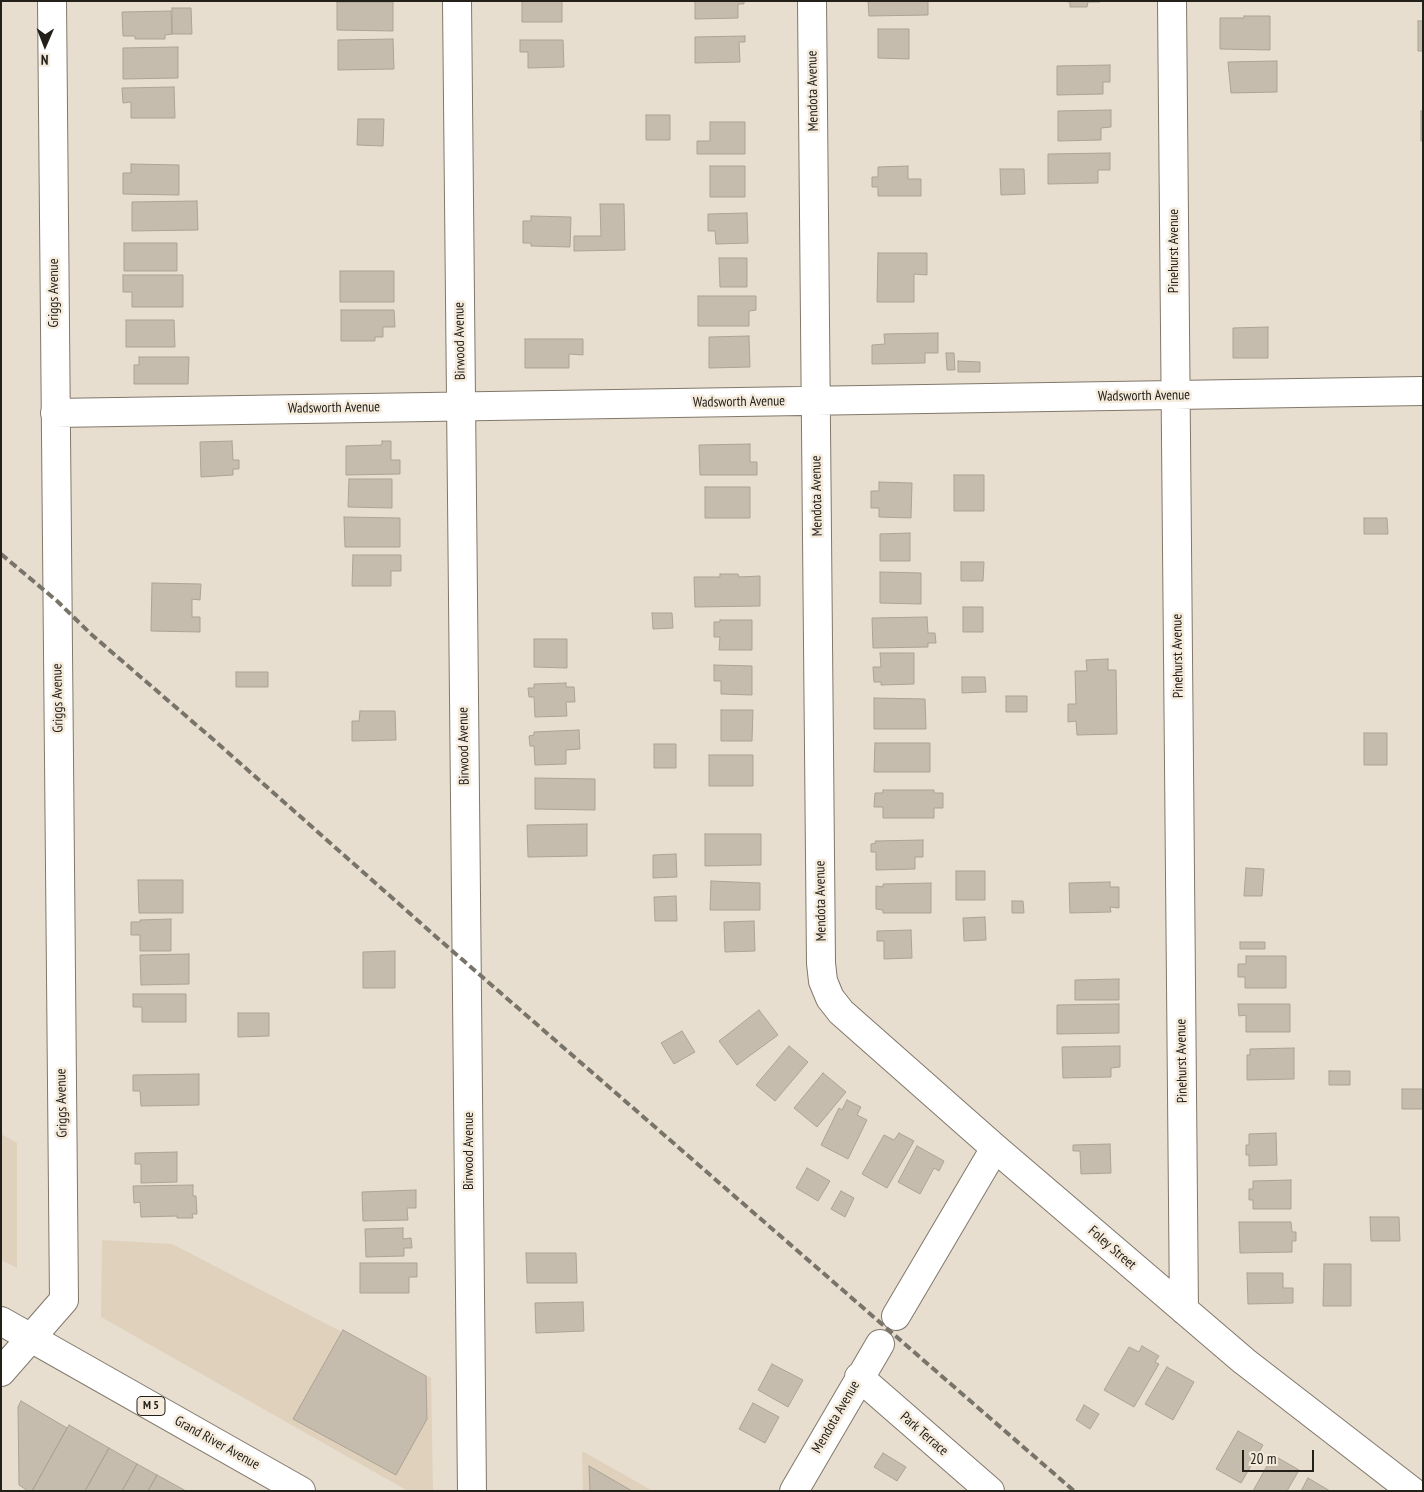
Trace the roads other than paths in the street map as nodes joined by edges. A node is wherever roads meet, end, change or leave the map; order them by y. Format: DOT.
graph roads {
  1 [pos="52,1"];
  2 [pos="457,1"];
  3 [pos="812,1"];
  4 [pos="1172,1"];
  5 [pos="1423,391"];
  6 [pos="1175,395"];
  7 [pos="816,401"];
  8 [pos="461,406"];
  9 [pos="55,413"];
  10 [pos="827,990"];
  11 [pos="995,1148"];
  12 [pos="1184,1310"];
  13 [pos="896,1316"];
  14 [pos="1,1321"];
  15 [pos="32,1338"];
  16 [pos="880,1344"];
  17 [pos="1,1372"];
  18 [pos="859,1377"];
  19 [pos="301,1491"];
  20 [pos="472,1491"];
  21 [pos="794,1491"];
  22 [pos="990,1491"];
  23 [pos="1412,1491"];
  1 -- 9 [label="street, Griggs Avenue"];
  2 -- 8 [label="street, Birwood Avenue"];
  3 -- 7 [label="street, Mendota Avenue"];
  4 -- 6 [label="street, Pinehurst Avenue"];
  5 -- 6 [label="street, Wadsworth Avenue"];
  6 -- 7 [label="street, Wadsworth Avenue"];
  6 -- 12 [label="street, Pinehurst Avenue"];
  7 -- 8 [label="street, Wadsworth Avenue"];
  7 -- 10 [label="street, Mendota Avenue"];
  8 -- 9 [label="street, Wadsworth Avenue"];
  8 -- 20 [label="street, Birwood Avenue"];
  9 -- 15 [label="street, Griggs Avenue"];
  10 -- 11 [label="street, Foley Street"];
  11 -- 12 [label="street, Foley Street"];
  11 -- 13 [label="street"];
  12 -- 23 [label="street, Foley Street"];
  14 -- 15 [label="street, Grand River Avenue / M 5"];
  15 -- 17 [label="street, Griggs Avenue"];
  15 -- 19 [label="street, Grand River Avenue / M 5"];
  16 -- 18 [label="street, Mendota Avenue"];
  18 -- 21 [label="street, Mendota Avenue"];
  18 -- 22 [label="street, Park Terrace"];
}
